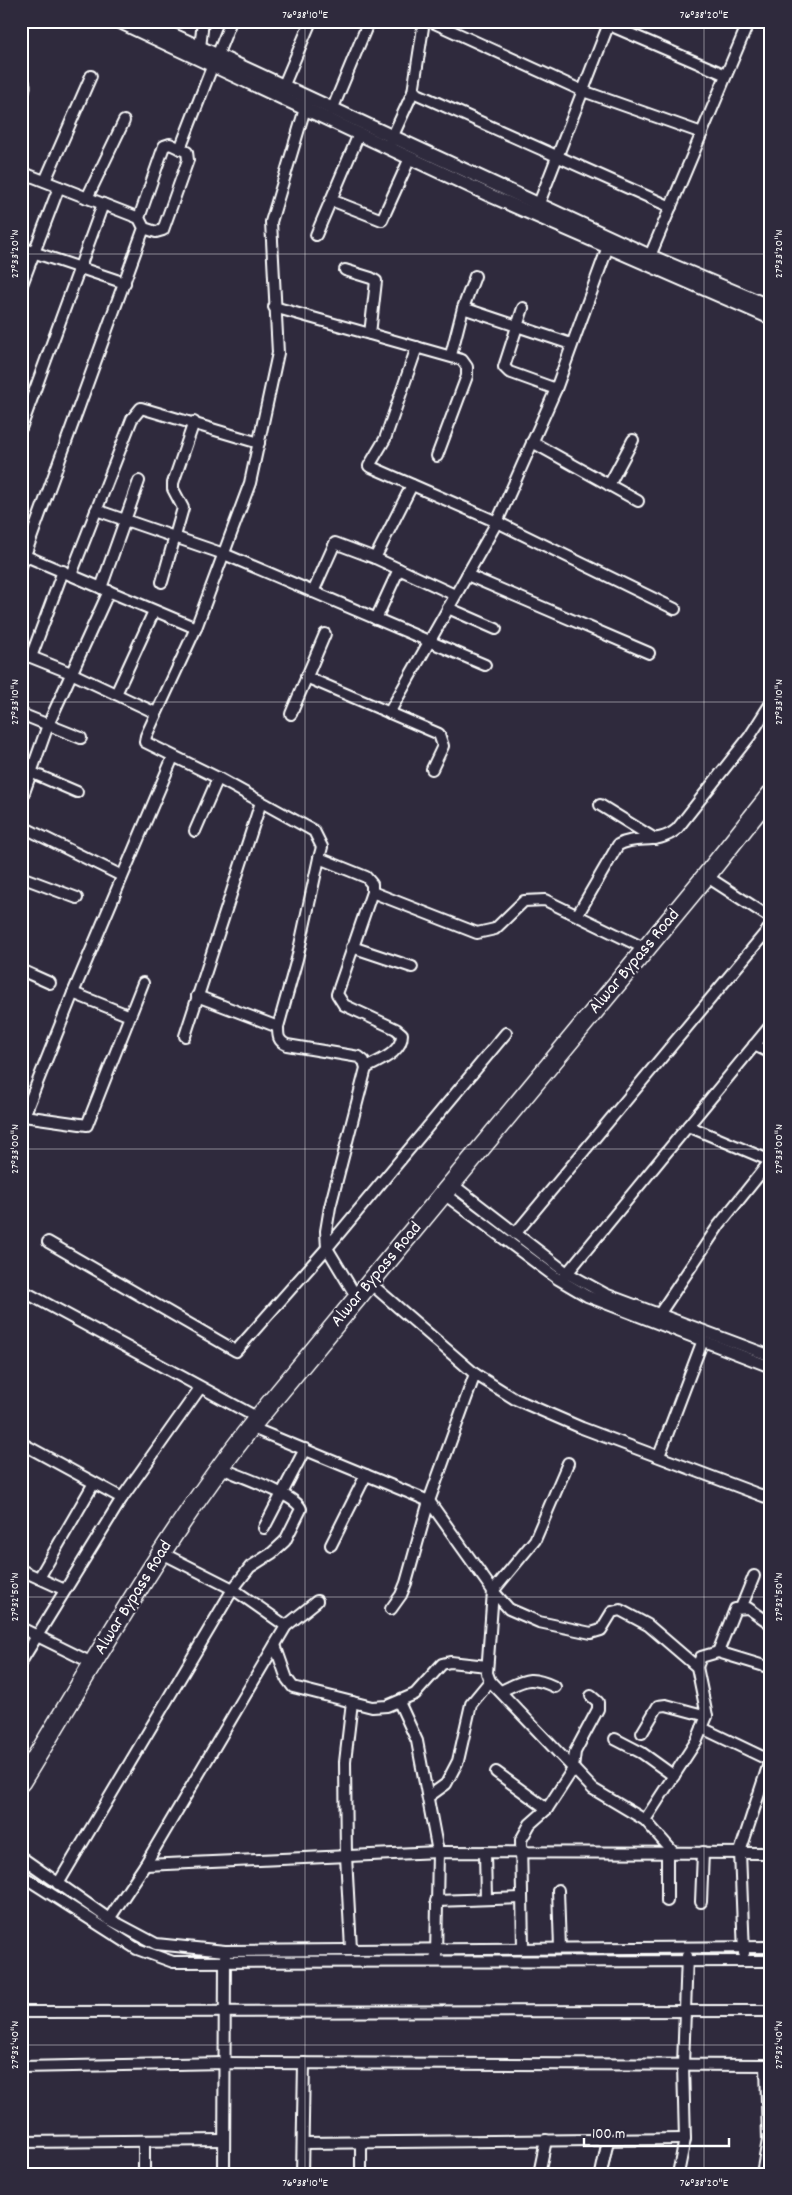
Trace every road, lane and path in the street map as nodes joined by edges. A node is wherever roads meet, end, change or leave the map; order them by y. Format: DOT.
graph roads {
  1 [pos="118,21"];
  2 [pos="143,21"];
  3 [pos="203,21"];
  4 [pos="231,21"];
  5 [pos="311,21"];
  6 [pos="369,21"];
  7 [pos="424,21"];
  8 [pos="430,21"];
  9 [pos="749,21"];
  10 [pos="606,23"];
  11 [pos="200,48"];
  12 [pos="215,62"];
  13 [pos="726,75"];
  14 [pos="91,76"];
  15 [pos="21,78"];
  16 [pos="283,87"];
  17 [pos="583,90"];
  18 [pos="413,92"];
  19 [pos="21,97"];
  20 [pos="307,104"];
  21 [pos="332,110"];
  22 [pos="124,120"];
  23 [pos="702,133"];
  24 [pos="359,134"];
  25 [pos="389,142"];
  26 [pos="180,148"];
  27 [pos="558,156"];
  28 [pos="410,158"];
  29 [pos="21,172"];
  30 [pos="45,181"];
  31 [pos="59,187"];
  32 [pos="87,198"];
  33 [pos="331,200"];
  34 [pos="103,204"];
  35 [pos="671,207"];
  36 [pos="536,210"];
  37 [pos="139,218"];
  38 [pos="144,228"];
  39 [pos="316,236"];
  40 [pos="609,243"];
  41 [pos="21,248"];
  42 [pos="34,252"];
  43 [pos="650,256"];
  44 [pos="79,266"];
  45 [pos="345,270"];
  46 [pos="475,276"];
  47 [pos="125,283"];
  48 [pos="21,287"];
  49 [pos="274,307"];
  50 [pos="771,307"];
  51 [pos="463,308"];
  52 [pos="523,308"];
  53 [pos="771,318"];
  54 [pos="517,327"];
  55 [pos="370,334"];
  56 [pos="571,344"];
  57 [pos="417,347"];
  58 [pos="451,355"];
  59 [pos="556,389"];
  60 [pos="194,422"];
  61 [pos="21,428"];
  62 [pos="633,440"];
  63 [pos="532,442"];
  64 [pos="259,443"];
  65 [pos="437,456"];
  66 [pos="139,481"];
  67 [pos="412,484"];
  68 [pos="609,485"];
  69 [pos="638,501"];
  70 [pos="96,510"];
  71 [pos="125,520"];
  72 [pos="497,522"];
  73 [pos="176,539"];
  74 [pos="224,554"];
  75 [pos="23,555"];
  76 [pos="375,558"];
  77 [pos="21,566"];
  78 [pos="399,569"];
  79 [pos="67,573"];
  80 [pos="467,575"];
  81 [pos="162,582"];
  82 [pos="105,590"];
  83 [pos="313,592"];
  84 [pos="455,595"];
  85 [pos="448,608"];
  86 [pos="675,609"];
  87 [pos="154,611"];
  88 [pos="376,619"];
  89 [pos="196,628"];
  90 [pos="496,629"];
  91 [pos="325,634"];
  92 [pos="429,641"];
  93 [pos="649,653"];
  94 [pos="26,655"];
  95 [pos="485,665"];
  96 [pos="72,673"];
  97 [pos="306,677"];
  98 [pos="116,694"];
  99 [pos="771,704"];
  100 [pos="156,713"];
  101 [pos="389,713"];
  102 [pos="21,714"];
  103 [pos="292,714"];
  104 [pos="48,725"];
  105 [pos="80,738"];
  106 [pos="173,757"];
  107 [pos="432,769"];
  108 [pos="26,770"];
  109 [pos="218,778"];
  110 [pos="76,792"];
  111 [pos="771,794"];
  112 [pos="21,801"];
  113 [pos="261,802"];
  114 [pos="600,804"];
  115 [pos="21,826"];
  116 [pos="195,831"];
  117 [pos="655,840"];
  118 [pos="319,858"];
  119 [pos="21,876"];
  120 [pos="122,876"];
  121 [pos="706,876"];
  122 [pos="372,892"];
  123 [pos="77,898"];
  124 [pos="578,914"];
  125 [pos="771,918"];
  126 [pos="771,926"];
  127 [pos="352,947"];
  128 [pos="646,949"];
  129 [pos="412,967"];
  130 [pos="21,970"];
  131 [pos="50,983"];
  132 [pos="143,983"];
  133 [pos="73,993"];
  134 [pos="197,996"];
  135 [pos="130,1016"];
  136 [pos="771,1025"];
  137 [pos="278,1026"];
  138 [pos="506,1033"];
  139 [pos="185,1036"];
  140 [pos="754,1045"];
  141 [pos="771,1054"];
  142 [pos="366,1068"];
  143 [pos="23,1116"];
  144 [pos="688,1126"];
  145 [pos="771,1161"];
  146 [pos="448,1190"];
  147 [pos="515,1234"];
  148 [pos="48,1242"];
  149 [pos="327,1248"];
  150 [pos="564,1277"];
  151 [pos="370,1283"];
  152 [pos="21,1290"];
  153 [pos="357,1298"];
  154 [pos="660,1313"];
  155 [pos="703,1340"];
  156 [pos="771,1356"];
  157 [pos="771,1366"];
  158 [pos="475,1374"];
  159 [pos="200,1388"];
  160 [pos="254,1422"];
  161 [pos="22,1446"];
  162 [pos="305,1449"];
  163 [pos="659,1456"];
  164 [pos="568,1463"];
  165 [pos="219,1467"];
  166 [pos="366,1475"];
  167 [pos="94,1483"];
  168 [pos="281,1494"];
  169 [pos="122,1498"];
  170 [pos="771,1499"];
  171 [pos="428,1501"];
  172 [pos="264,1528"];
  173 [pos="331,1545"];
  174 [pos="162,1553"];
  175 [pos="21,1570"];
  176 [pos="754,1576"];
  177 [pos="39,1578"];
  178 [pos="65,1590"];
  179 [pos="232,1590"];
  180 [pos="493,1591"];
  181 [pos="317,1601"];
  182 [pos="741,1608"];
  183 [pos="391,1609"];
  184 [pos="771,1624"];
  185 [pos="286,1626"];
  186 [pos="21,1628"];
  187 [pos="38,1635"];
  188 [pos="275,1645"];
  189 [pos="718,1652"];
  190 [pos="21,1662"];
  191 [pos="92,1664"];
  192 [pos="487,1666"];
  193 [pos="697,1667"];
  194 [pos="771,1668"];
  195 [pos="490,1681"];
  196 [pos="555,1687"];
  197 [pos="500,1691"];
  198 [pos="591,1696"];
  199 [pos="352,1702"];
  200 [pos="399,1702"];
  201 [pos="707,1716"];
  202 [pos="702,1728"];
  203 [pos="642,1733"];
  204 [pos="615,1739"];
  205 [pos="770,1759"];
  206 [pos="572,1769"];
  207 [pos="496,1772"];
  208 [pos="674,1776"];
  209 [pos="21,1782"];
  210 [pos="428,1797"];
  211 [pos="547,1809"];
  212 [pos="645,1820"];
  213 [pos="438,1852"];
  214 [pos="485,1852"];
  215 [pos="521,1852"];
  216 [pos="670,1852"];
  217 [pos="703,1852"];
  218 [pos="740,1852"];
  219 [pos="771,1853"];
  220 [pos="346,1856"];
  221 [pos="21,1857"];
  222 [pos="145,1865"];
  223 [pos="21,1875"];
  224 [pos="58,1884"];
  225 [pos="558,1890"];
  226 [pos="522,1898"];
  227 [pos="486,1899"];
  228 [pos="436,1901"];
  229 [pos="667,1901"];
  230 [pos="701,1902"];
  231 [pos="109,1919"];
  232 [pos="771,1947"];
  233 [pos="522,1948"];
  234 [pos="560,1948"];
  235 [pos="688,1948"];
  236 [pos="743,1948"];
  237 [pos="351,1949"];
  238 [pos="436,1949"];
  239 [pos="225,1956"];
  240 [pos="687,1961"];
  241 [pos="745,1961"];
  242 [pos="771,1961"];
  243 [pos="436,1962"];
  244 [pos="771,2011"];
  245 [pos="21,2012"];
  246 [pos="224,2012"];
  247 [pos="684,2012"];
  248 [pos="225,2063"];
  249 [pos="304,2063"];
  250 [pos="683,2065"];
  251 [pos="769,2065"];
  252 [pos="21,2067"];
  253 [pos="685,2139"];
  254 [pos="224,2140"];
  255 [pos="546,2140"];
  256 [pos="608,2140"];
  257 [pos="770,2140"];
  258 [pos="144,2141"];
  259 [pos="21,2142"];
  260 [pos="361,2142"];
  261 [pos="303,2143"];
  262 [pos="144,2174"];
  263 [pos="224,2174"];
  264 [pos="302,2174"];
  265 [pos="361,2174"];
  266 [pos="539,2174"];
  267 [pos="602,2174"];
  268 [pos="678,2174"];
  269 [pos="762,2174"];
  1 -- 12 [label="street"];
  2 -- 11 [label="street"];
  3 -- 11 [label="street"];
  4 -- 12 [label="street"];
  5 -- 16 [label="street"];
  6 -- 21 [label="street"];
  7 -- 18 [label="street"];
  8 -- 17 [label="street"];
  9 -- 13 [label="street"];
  10 -- 13 [label="street"];
  10 -- 17 [label="street"];
  11 -- 12 [label="street"];
  12 -- 16 [label="street"];
  12 -- 20 [label="street"];
  12 -- 26 [label="street"];
  13 -- 23 [label="street"];
  14 -- 30 [label="street"];
  15 -- 19 [label="street"];
  16 -- 20 [label="street"];
  17 -- 23 [label="street"];
  17 -- 27 [label="street"];
  18 -- 25 [label="street"];
  18 -- 27 [label="street"];
  20 -- 21 [label="street"];
  20 -- 24 [label="street"];
  20 -- 49 [label="street"];
  21 -- 25 [label="street"];
  22 -- 32 [label="street"];
  23 -- 35 [label="street"];
  24 -- 25 [label="street"];
  24 -- 33 [label="street"];
  25 -- 28 [label="street"];
  25 -- 36 [label="street"];
  26 -- 37 [label="street"];
  26 -- 38 [label="street"];
  27 -- 35 [label="street"];
  27 -- 36 [label="street"];
  28 -- 33 [label="street"];
  28 -- 36 [label="street"];
  29 -- 30 [label="street"];
  30 -- 31 [label="street"];
  31 -- 32 [label="street"];
  31 -- 42 [label="street"];
  32 -- 34 [label="street"];
  33 -- 39 [label="street"];
  34 -- 37 [label="street"];
  34 -- 44 [label="street"];
  35 -- 43 [label="street"];
  36 -- 40 [label="street"];
  37 -- 38 [label="street"];
  38 -- 47 [label="street"];
  40 -- 43 [label="street"];
  40 -- 53 [label="street"];
  40 -- 56 [label="street"];
  41 -- 42 [label="street"];
  42 -- 44 [label="street"];
  42 -- 48 [label="street"];
  43 -- 50 [label="street"];
  44 -- 47 [label="street"];
  44 -- 61 [label="street"];
  45 -- 55 [label="street"];
  46 -- 51 [label="street"];
  47 -- 75 [label="street"];
  49 -- 55 [label="street"];
  49 -- 64 [label="street"];
  51 -- 54 [label="street"];
  51 -- 58 [label="street"];
  52 -- 54 [label="street"];
  54 -- 56 [label="street"];
  54 -- 59 [label="street"];
  55 -- 57 [label="street"];
  56 -- 59 [label="street"];
  57 -- 58 [label="street"];
  57 -- 67 [label="street"];
  58 -- 65 [label="street"];
  59 -- 63 [label="street"];
  60 -- 64 [label="street"];
  60 -- 70 [label="street"];
  60 -- 73 [label="street"];
  62 -- 68 [label="street"];
  63 -- 68 [label="street"];
  63 -- 72 [label="street"];
  64 -- 74 [label="street"];
  66 -- 71 [label="street"];
  67 -- 72 [label="street"];
  67 -- 76 [label="street"];
  68 -- 69 [label="street"];
  70 -- 71 [label="street"];
  70 -- 79 [label="street"];
  71 -- 73 [label="street"];
  71 -- 82 [label="street"];
  72 -- 80 [label="street"];
  72 -- 86 [label="street"];
  73 -- 74 [label="street"];
  73 -- 81 [label="street"];
  74 -- 83 [label="street"];
  74 -- 89 [label="street"];
  75 -- 77 [label="street"];
  75 -- 79 [label="street"];
  76 -- 78 [label="street"];
  76 -- 83 [label="street"];
  78 -- 84 [label="street"];
  78 -- 88 [label="street"];
  79 -- 82 [label="street"];
  79 -- 94 [label="street"];
  80 -- 84 [label="street"];
  80 -- 93 [label="street"];
  82 -- 87 [label="street"];
  82 -- 96 [label="street"];
  83 -- 88 [label="street"];
  84 -- 85 [label="street"];
  85 -- 90 [label="street"];
  85 -- 92 [label="street"];
  87 -- 89 [label="street"];
  87 -- 98 [label="street"];
  88 -- 92 [label="street"];
  89 -- 100 [label="street"];
  91 -- 97 [label="street"];
  92 -- 95 [label="street"];
  92 -- 101 [label="street"];
  94 -- 96 [label="street"];
  96 -- 98 [label="street"];
  96 -- 104 [label="street"];
  97 -- 101 [label="street"];
  97 -- 103 [label="street"];
  98 -- 100 [label="street"];
  99 -- 117 [label="street"];
  100 -- 106 [label="street"];
  101 -- 107 [label="street"];
  102 -- 104 [label="street"];
  104 -- 105 [label="street"];
  104 -- 108 [label="street"];
  106 -- 109 [label="street"];
  106 -- 120 [label="street"];
  108 -- 110 [label="street"];
  108 -- 112 [label="street"];
  109 -- 113 [label="street"];
  109 -- 116 [label="street"];
  111 -- 121 [label="highway, Alwar Bypass Road"];
  113 -- 118 [label="street"];
  113 -- 134 [label="street"];
  114 -- 117 [label="street"];
  115 -- 120 [label="street"];
  117 -- 124 [label="street"];
  118 -- 122 [label="street"];
  118 -- 137 [label="street"];
  119 -- 123 [label="street"];
  120 -- 133 [label="street"];
  121 -- 125 [label="street"];
  121 -- 128 [label="highway, Alwar Bypass Road"];
  122 -- 124 [label="street"];
  122 -- 127 [label="street"];
  124 -- 128 [label="street"];
  126 -- 147 [label="street"];
  127 -- 129 [label="street"];
  127 -- 142 [label="street"];
  128 -- 146 [label="highway, Alwar Bypass Road"];
  130 -- 131 [label="street"];
  132 -- 135 [label="street"];
  133 -- 135 [label="street"];
  133 -- 143 [label="street"];
  134 -- 137 [label="street"];
  134 -- 139 [label="street"];
  135 -- 143 [label="street"];
  136 -- 140 [label="street"];
  137 -- 142 [label="street"];
  138 -- 149 [label="street"];
  140 -- 141 [label="street"];
  140 -- 144 [label="street"];
  142 -- 149 [label="street"];
  144 -- 145 [label="street"];
  144 -- 150 [label="street"];
  145 -- 154 [label="street"];
  146 -- 147 [label="street"];
  146 -- 150 [label="street"];
  146 -- 151 [label="highway, Alwar Bypass Road"];
  147 -- 150 [label="street"];
  148 -- 149 [label="street"];
  149 -- 153 [label="street"];
  150 -- 154 [label="street"];
  150 -- 155 [label="street"];
  151 -- 153 [label="highway, Alwar Bypass Road"];
  151 -- 158 [label="street"];
  152 -- 159 [label="street"];
  153 -- 160 [label="highway, Alwar Bypass Road"];
  154 -- 156 [label="street"];
  155 -- 157 [label="street"];
  155 -- 163 [label="street"];
  158 -- 163 [label="street"];
  158 -- 171 [label="street"];
  159 -- 160 [label="street"];
  159 -- 169 [label="street"];
  160 -- 162 [label="street"];
  160 -- 165 [label="highway, Alwar Bypass Road"];
  161 -- 167 [label="street"];
  162 -- 166 [label="street"];
  162 -- 168 [label="street"];
  163 -- 170 [label="street"];
  164 -- 180 [label="street"];
  165 -- 168 [label="street"];
  165 -- 174 [label="highway, Alwar Bypass Road"];
  166 -- 171 [label="street"];
  166 -- 173 [label="street"];
  167 -- 169 [label="street"];
  167 -- 177 [label="street"];
  168 -- 172 [label="street"];
  168 -- 179 [label="street"];
  169 -- 178 [label="street"];
  171 -- 180 [label="street"];
  171 -- 183 [label="street"];
  174 -- 179 [label="street"];
  174 -- 191 [label="highway, Alwar Bypass Road"];
  175 -- 177 [label="street"];
  176 -- 182 [label="street"];
  177 -- 178 [label="street"];
  178 -- 187 [label="street"];
  179 -- 185 [label="street"];
  179 -- 224 [label="street"];
  180 -- 192 [label="street"];
  180 -- 193 [label="street"];
  181 -- 185 [label="street"];
  182 -- 184 [label="street"];
  182 -- 189 [label="street"];
  185 -- 188 [label="street"];
  186 -- 187 [label="street"];
  187 -- 190 [label="street"];
  187 -- 191 [label="street"];
  188 -- 199 [label="street"];
  188 -- 222 [label="street"];
  189 -- 193 [label="street"];
  189 -- 194 [label="street"];
  191 -- 209 [label="highway, Alwar Bypass Road"];
  192 -- 195 [label="street"];
  192 -- 200 [label="street"];
  193 -- 201 [label="street"];
  195 -- 197 [label="street"];
  195 -- 210 [label="street"];
  196 -- 197 [label="street"];
  197 -- 206 [label="street"];
  198 -- 206 [label="street"];
  199 -- 200 [label="street"];
  199 -- 220 [label="street"];
  200 -- 210 [label="street"];
  201 -- 202 [label="street"];
  201 -- 203 [label="street"];
  202 -- 205 [label="street"];
  202 -- 208 [label="street"];
  204 -- 208 [label="street"];
  205 -- 218 [label="street"];
  206 -- 211 [label="street"];
  206 -- 212 [label="street"];
  207 -- 211 [label="street"];
  208 -- 212 [label="street"];
  210 -- 213 [label="street"];
  211 -- 215 [label="street"];
  212 -- 216 [label="street"];
  213 -- 214 [label="street"];
  213 -- 220 [label="street"];
  213 -- 228 [label="street"];
  214 -- 215 [label="street"];
  214 -- 227 [label="street"];
  215 -- 216 [label="street"];
  215 -- 226 [label="street"];
  216 -- 217 [label="street"];
  216 -- 229 [label="street"];
  217 -- 218 [label="street"];
  217 -- 230 [label="street"];
  218 -- 219 [label="street"];
  218 -- 236 [label="street"];
  220 -- 222 [label="street"];
  220 -- 237 [label="street"];
  221 -- 224 [label="street"];
  222 -- 231 [label="street"];
  223 -- 239 [label="street"];
  224 -- 231 [label="street"];
  225 -- 234 [label="street"];
  226 -- 227 [label="street"];
  226 -- 233 [label="street"];
  227 -- 228 [label="street"];
  228 -- 238 [label="street"];
  231 -- 239 [label="street"];
  232 -- 236 [label="street"];
  233 -- 234 [label="street"];
  233 -- 238 [label="street"];
  234 -- 235 [label="street"];
  235 -- 236 [label="street"];
  235 -- 240 [label="street"];
  236 -- 241 [label="street"];
  237 -- 238 [label="street"];
  237 -- 239 [label="street"];
  238 -- 243 [label="street"];
  239 -- 243 [label="street"];
  239 -- 246 [label="street"];
  240 -- 241 [label="street"];
  240 -- 243 [label="street"];
  240 -- 247 [label="street"];
  241 -- 242 [label="street"];
  244 -- 247 [label="street"];
  245 -- 246 [label="street"];
  246 -- 247 [label="street"];
  246 -- 248 [label="street"];
  247 -- 250 [label="street"];
  248 -- 249 [label="street"];
  248 -- 252 [label="street"];
  248 -- 254 [label="street"];
  249 -- 250 [label="street"];
  249 -- 261 [label="street"];
  250 -- 251 [label="street"];
  250 -- 253 [label="street"];
  251 -- 257 [label="street"];
  253 -- 256 [label="street"];
  253 -- 268 [label="street"];
  254 -- 258 [label="street"];
  254 -- 263 [label="street"];
  255 -- 256 [label="street"];
  255 -- 260 [label="street"];
  255 -- 266 [label="street"];
  256 -- 267 [label="street"];
  257 -- 269 [label="street"];
  258 -- 259 [label="street"];
  258 -- 262 [label="street"];
  260 -- 261 [label="street"];
  260 -- 265 [label="street"];
  261 -- 264 [label="street"];
}
